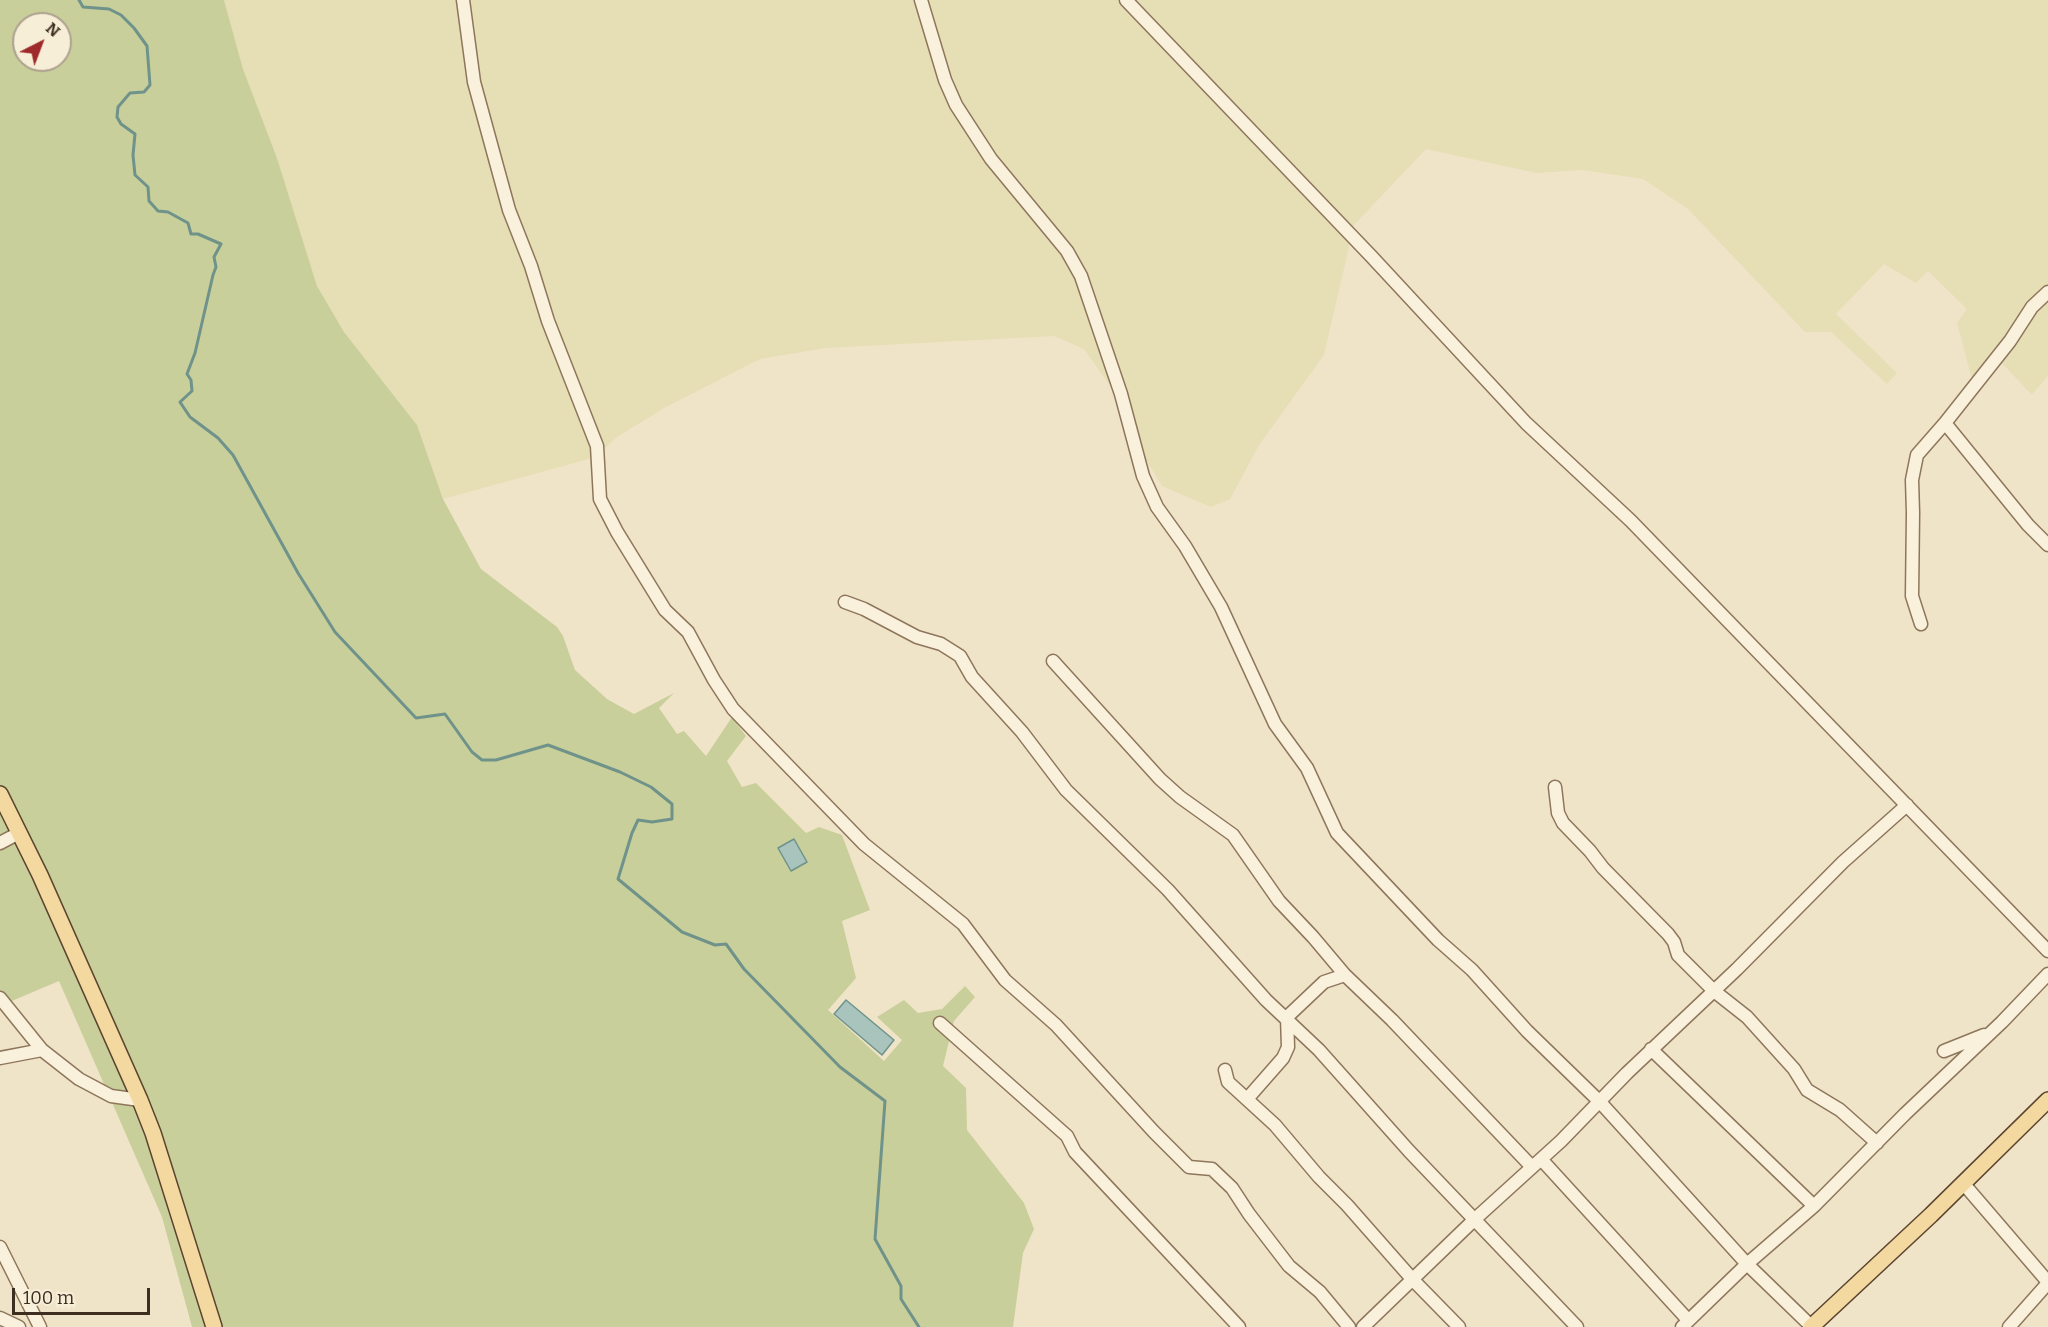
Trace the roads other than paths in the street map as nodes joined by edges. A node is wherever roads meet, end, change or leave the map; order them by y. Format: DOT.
graph roads {
  1 [pos="464,0"];
  2 [pos="921,0"];
  3 [pos="1126,0"];
  4 [pos="2048,292"];
  5 [pos="1945,423"];
  6 [pos="2048,545"];
  7 [pos="845,602"];
  8 [pos="1920,624"];
  9 [pos="1053,661"];
  10 [pos="1555,787"];
  11 [pos="0,794"];
  12 [pos="1907,806"];
  13 [pos="19,833"];
  14 [pos="0,843"];
  15 [pos="2048,951"];
  16 [pos="2048,974"];
  17 [pos="1345,975"];
  18 [pos="1714,991"];
  19 [pos="0,998"];
  20 [pos="1287,1017"];
  21 [pos="940,1023"];
  22 [pos="1991,1032"];
  23 [pos="1651,1049"];
  24 [pos="42,1050"];
  25 [pos="1944,1051"];
  26 [pos="0,1058"];
  27 [pos="1225,1070"];
  28 [pos="1247,1099"];
  29 [pos="140,1100"];
  30 [pos="2048,1100"];
  31 [pos="1600,1102"];
  32 [pos="1877,1143"];
  33 [pos="1536,1163"];
  34 [pos="1963,1183"];
  35 [pos="1814,1206"];
  36 [pos="1475,1219"];
  37 [pos="2,1255"];
  38 [pos="1747,1264"];
  39 [pos="1413,1280"];
  40 [pos="2048,1282"];
  41 [pos="0,1318"];
  42 [pos="1685,1324"];
  43 [pos="19,1327"];
  44 [pos="40,1327"];
  45 [pos="214,1327"];
  46 [pos="1239,1327"];
  47 [pos="1349,1327"];
  48 [pos="1364,1327"];
  49 [pos="1459,1327"];
  50 [pos="1577,1327"];
  51 [pos="1812,1327"];
  52 [pos="2009,1327"];
  1 -- 47 [label="street"];
  2 -- 31 [label="street"];
  3 -- 12 [label="street"];
  4 -- 5 [label="street"];
  5 -- 6 [label="street"];
  5 -- 8 [label="street"];
  7 -- 20 [label="street"];
  9 -- 17 [label="street"];
  10 -- 18 [label="street"];
  11 -- 13 [label="main road"];
  12 -- 15 [label="street"];
  12 -- 18 [label="street"];
  13 -- 14 [label="street"];
  13 -- 29 [label="main road"];
  16 -- 22 [label="street"];
  17 -- 20 [label="street"];
  17 -- 33 [label="street"];
  18 -- 23 [label="street"];
  18 -- 32 [label="street"];
  19 -- 24 [label="street"];
  20 -- 28 [label="street"];
  20 -- 36 [label="street"];
  21 -- 46 [label="street"];
  22 -- 25 [label="street"];
  22 -- 32 [label="street"];
  23 -- 31 [label="street"];
  23 -- 35 [label="street"];
  24 -- 26 [label="street"];
  24 -- 29 [label="street"];
  27 -- 28 [label="street"];
  28 -- 39 [label="street"];
  29 -- 45 [label="main road"];
  30 -- 34 [label="main road"];
  31 -- 33 [label="street"];
  31 -- 38 [label="street"];
  32 -- 35 [label="street"];
  33 -- 36 [label="street"];
  33 -- 42 [label="street"];
  34 -- 40 [label="street"];
  34 -- 51 [label="main road"];
  35 -- 38 [label="street"];
  36 -- 39 [label="street"];
  36 -- 50 [label="street"];
  37 -- 44 [label="street"];
  38 -- 42 [label="street"];
  38 -- 51 [label="street"];
  39 -- 48 [label="street"];
  39 -- 49 [label="street"];
  40 -- 52 [label="street"];
  41 -- 43 [label="street"];
}
